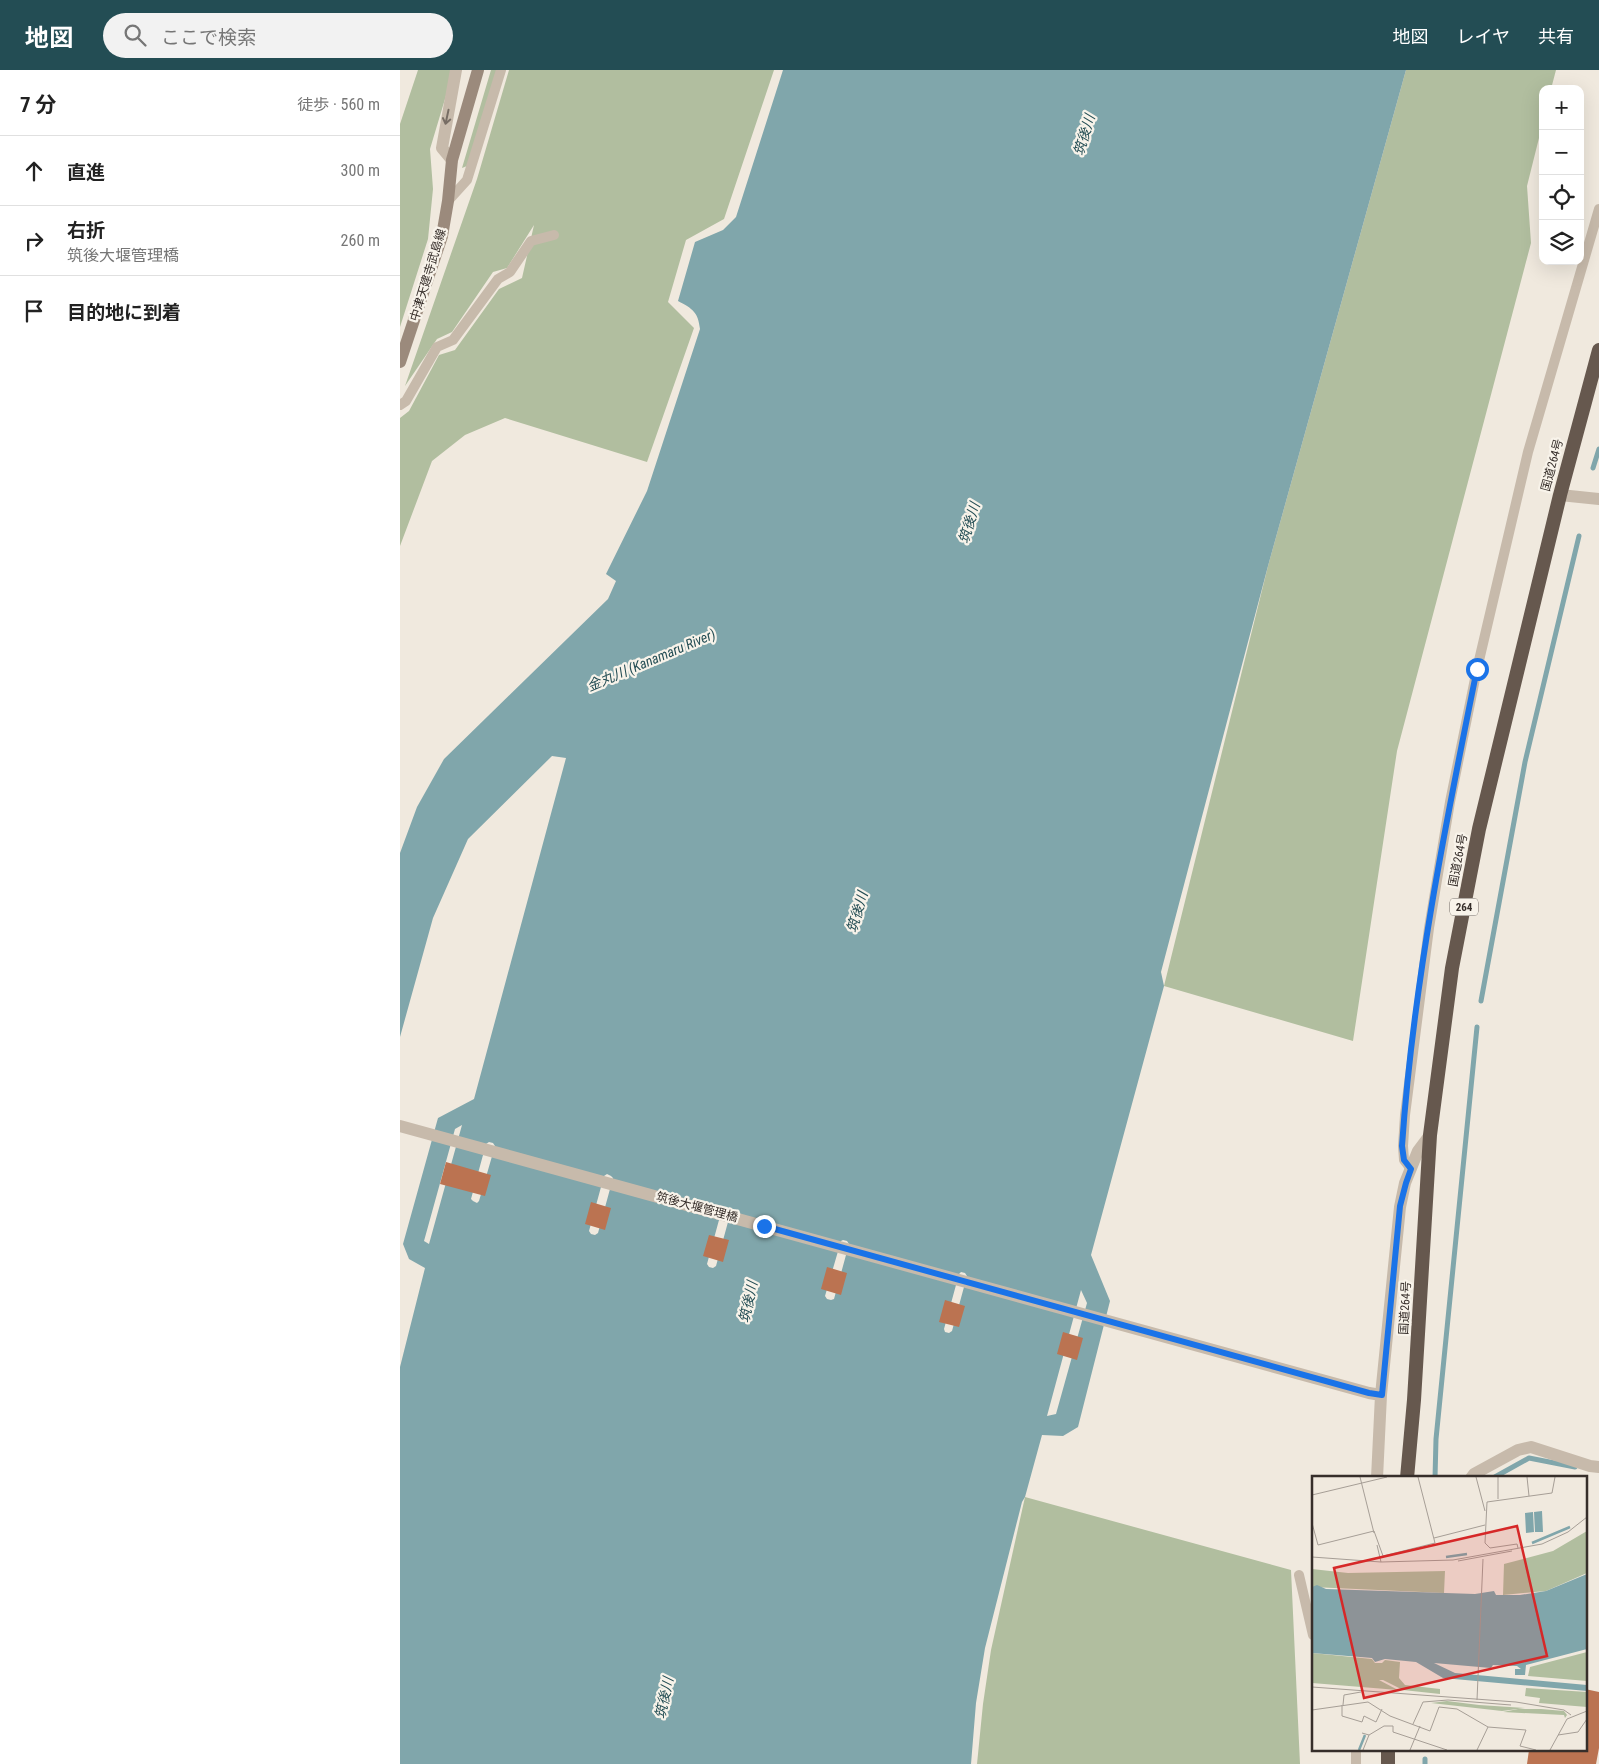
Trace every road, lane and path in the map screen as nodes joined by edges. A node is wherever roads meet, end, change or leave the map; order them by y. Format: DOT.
graph roads {
  1 [pos="456,70"];
  2 [pos="478,70"];
  3 [pos="501,70"];
  4 [pos="452,160"];
  5 [pos="448,201"];
  6 [pos="1599,210"];
  7 [pos="554,235"];
  8 [pos="1599,350"];
  9 [pos="400,362"];
  10 [pos="400,405"];
  11 [pos="1560,495"];
  12 [pos="1599,499"];
  13 [pos="400,1126"];
  14 [pos="1430,1135"];
  15 [pos="1411,1169"];
  16 [pos="1375,1394"];
  17 [pos="1599,1467"];
  18 [pos="1377,1476"];
  19 [pos="1407,1476"];
  20 [pos="1472,1476"];
  21 [pos="1299,1575"];
  22 [pos="1312,1631"];
  1 -- 4 [label="street, one-way"];
  2 -- 4 [label="main road, 中津天建寺武島線"];
  3 -- 5 [label="lane"];
  4 -- 5 [label="main road, 中津天建寺武島線"];
  5 -- 9 [label="main road, 中津天建寺武島線"];
  6 -- 15 [label="lane"];
  7 -- 10 [label="lane"];
  8 -- 11 [label="highway, 国道264号 / 264"];
  11 -- 12 [label="street"];
  11 -- 14 [label="highway, 国道264号 / 264"];
  13 -- 16 [label="street, 筑後大堰管理橋"];
  14 -- 15 [label="street"];
  14 -- 19 [label="highway, 国道264号 / 264"];
  15 -- 16 [label="street"];
  16 -- 18 [label="street"];
  17 -- 20 [label="street"];
  21 -- 22 [label="lane"];
}
